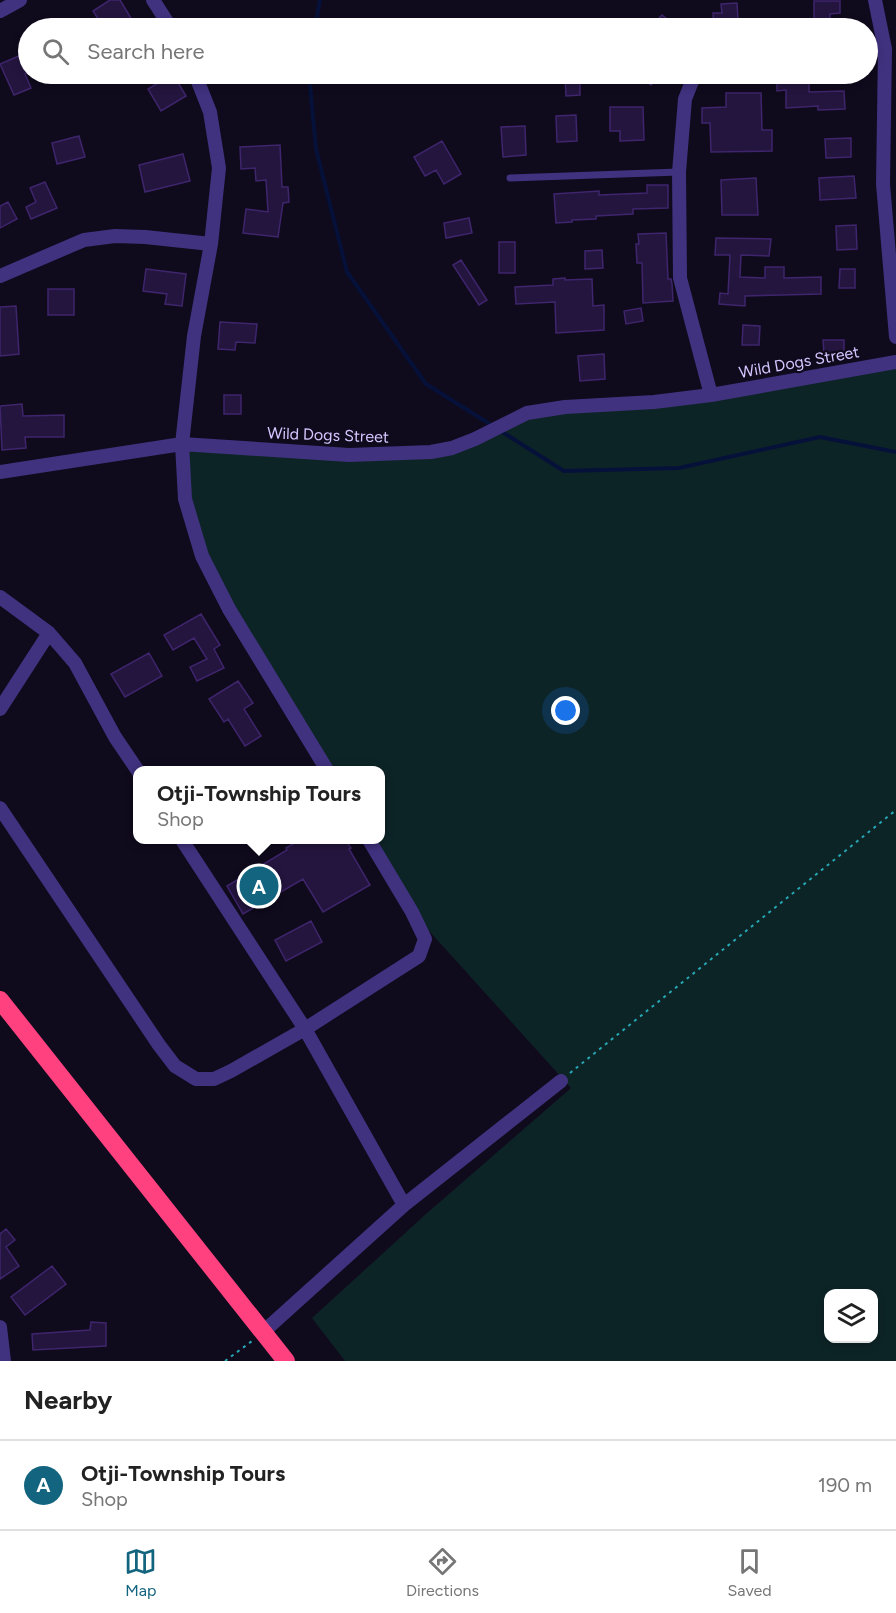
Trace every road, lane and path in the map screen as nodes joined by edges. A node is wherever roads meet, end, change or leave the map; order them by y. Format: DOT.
graph roads {
  1 [pos="20,0"];
  2 [pos="153,0"];
  3 [pos="875,0"];
  4 [pos="0,11"];
  5 [pos="165,18"];
  6 [pos="878,49"];
  7 [pos="885,49"];
  8 [pos="199,84"];
  9 [pos="691,84"];
  10 [pos="679,172"];
  11 [pos="510,178"];
  12 [pos="889,184"];
  13 [pos="211,244"];
  14 [pos="0,276"];
  15 [pos="896,337"];
  16 [pos="896,362"];
  17 [pos="711,395"];
  18 [pos="182,444"];
  19 [pos="0,472"];
  20 [pos="0,597"];
  21 [pos="49,633"];
  22 [pos="0,709"];
  23 [pos="135,766"];
  24 [pos="324,766"];
  25 [pos="0,808"];
  26 [pos="896,810"];
  27 [pos="185,844"];
  28 [pos="371,844"];
  29 [pos="0,999"];
  30 [pos="305,1029"];
  31 [pos="561,1081"];
  32 [pos="404,1205"];
  33 [pos="0,1327"];
  34 [pos="262,1333"];
  35 [pos="4,1361"];
  36 [pos="225,1361"];
  37 [pos="286,1361"];
  1 -- 4 [label="street"];
  2 -- 5 [label="street"];
  3 -- 7 [label="street"];
  6 -- 7 [label="street"];
  7 -- 12 [label="street"];
  8 -- 13 [label="street"];
  9 -- 10 [label="street"];
  10 -- 11 [label="lane"];
  10 -- 17 [label="street"];
  12 -- 15 [label="street"];
  13 -- 14 [label="street"];
  13 -- 18 [label="street"];
  16 -- 17 [label="street, Wild Dogs Street"];
  17 -- 18 [label="street, Wild Dogs Street"];
  18 -- 19 [label="street, Wild Dogs Street"];
  18 -- 24 [label="street"];
  20 -- 21 [label="street"];
  21 -- 22 [label="street"];
  21 -- 23 [label="street"];
  25 -- 30 [label="street"];
  26 -- 31 [label="path"];
  27 -- 30 [label="street"];
  28 -- 30 [label="street"];
  29 -- 34 [label="highway"];
  30 -- 32 [label="street"];
  31 -- 32 [label="street"];
  32 -- 34 [label="street"];
  33 -- 35 [label="street"];
  34 -- 36 [label="path"];
  34 -- 37 [label="highway"];
}
